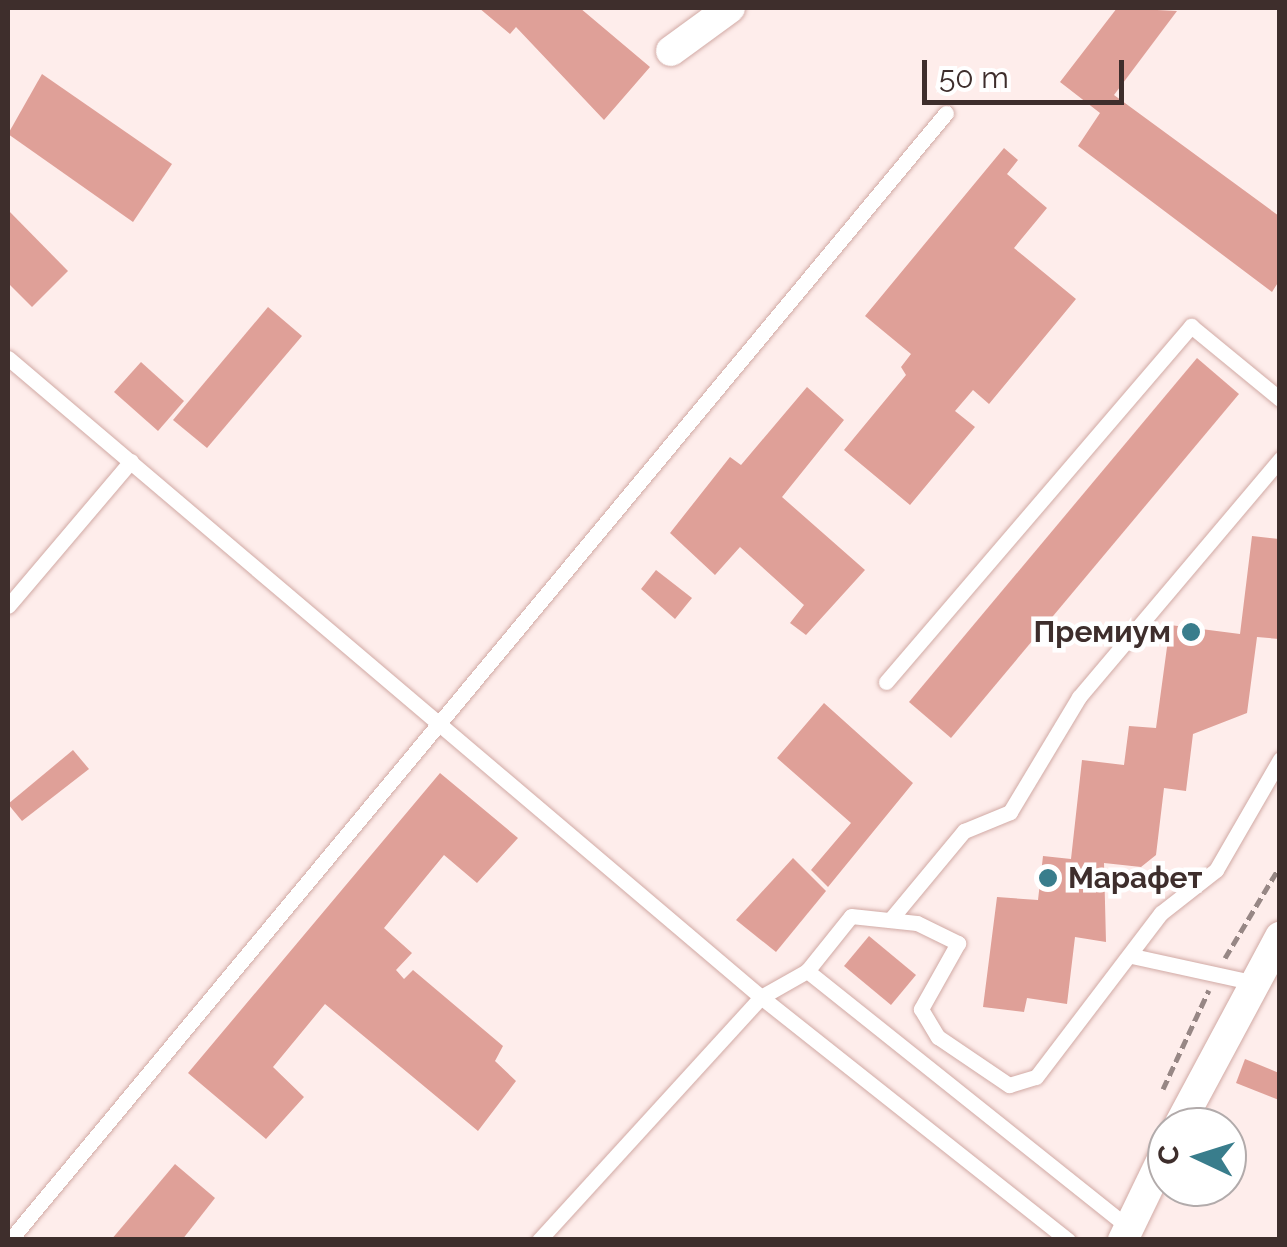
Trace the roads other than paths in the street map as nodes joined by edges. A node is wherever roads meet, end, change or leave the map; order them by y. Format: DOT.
graph roads {
  1 [pos="730,8"];
  2 [pos="671,51"];
  3 [pos="946,114"];
  4 [pos="8,358"];
  5 [pos="1280,399"];
  6 [pos="1280,459"];
  7 [pos="130,461"];
  8 [pos="8,606"];
  9 [pos="886,682"];
  10 [pos="441,721"];
  11 [pos="1280,758"];
  12 [pos="890,920"];
  13 [pos="1280,937"];
  14 [pos="1132,956"];
  15 [pos="807,971"];
  16 [pos="1251,982"];
  17 [pos="761,997"];
  18 [pos="1188,1107"];
  19 [pos="1147,1189"];
  20 [pos="1125,1233"];
  21 [pos="10,1240"];
  22 [pos="539,1240"];
  23 [pos="1068,1240"];
  1 -- 2 [label="street"];
  3 -- 10 [label="lane"];
  4 -- 7 [label="lane"];
  5 -- 9 [label="lane"];
  6 -- 12 [label="lane"];
  7 -- 8 [label="lane"];
  7 -- 10 [label="lane"];
  10 -- 17 [label="lane"];
  10 -- 21 [label="lane"];
  11 -- 14 [label="lane"];
  12 -- 14 [label="lane"];
  12 -- 15 [label="lane"];
  13 -- 16 [label="street"];
  14 -- 16 [label="lane"];
  15 -- 17 [label="lane"];
  15 -- 20 [label="lane"];
  16 -- 18 [label="street"];
  17 -- 22 [label="lane"];
  17 -- 23 [label="lane"];
  19 -- 20 [label="street"];
}
